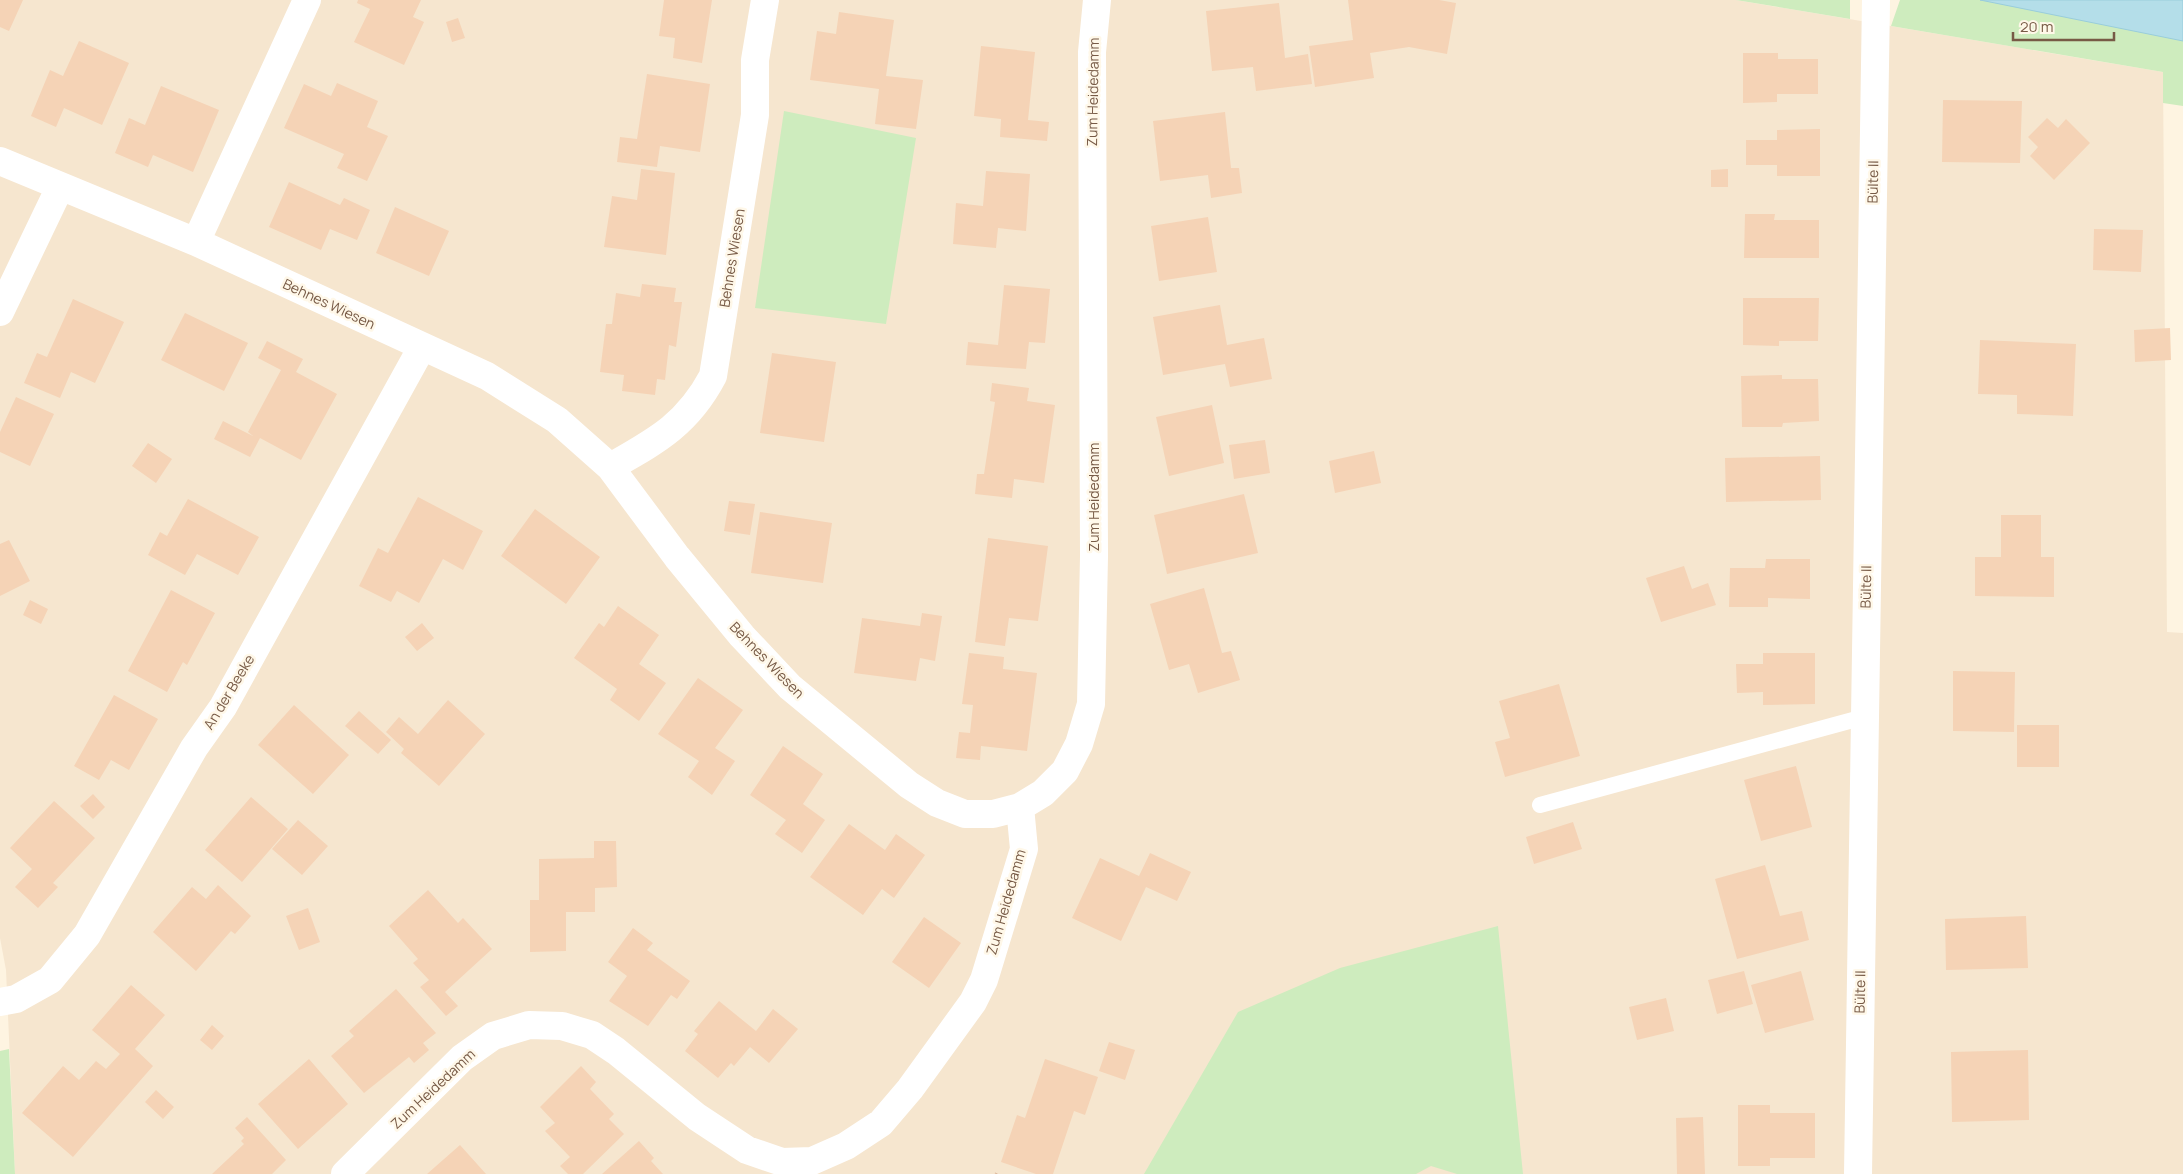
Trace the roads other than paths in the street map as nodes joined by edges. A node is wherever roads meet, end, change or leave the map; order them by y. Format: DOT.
graph roads {
  1 [pos="307,0"];
  2 [pos="765,0"];
  3 [pos="1097,0"];
  4 [pos="1876,0"];
  5 [pos="0,161"];
  6 [pos="60,187"];
  7 [pos="196,242"];
  8 [pos="0,312"];
  9 [pos="422,347"];
  10 [pos="610,467"];
  11 [pos="1864,717"];
  12 [pos="1540,804"];
  13 [pos="1020,806"];
  14 [pos="0,1002"];
  15 [pos="345,1174"];
  16 [pos="1858,1174"];
  1 -- 7 [label="street"];
  2 -- 10 [label="street, Behnes Wiesen"];
  3 -- 13 [label="street, Zum Heidedamm"];
  4 -- 11 [label="street, Bülte II"];
  5 -- 6 [label="street, Behnes Wiesen"];
  6 -- 7 [label="street, Behnes Wiesen"];
  6 -- 8 [label="street"];
  7 -- 9 [label="street, Behnes Wiesen"];
  9 -- 10 [label="street, Behnes Wiesen"];
  9 -- 14 [label="street, An der Beeke"];
  10 -- 13 [label="street, Behnes Wiesen"];
  11 -- 12 [label="lane"];
  11 -- 16 [label="street, Bülte II"];
  13 -- 15 [label="street, Zum Heidedamm"];
}
